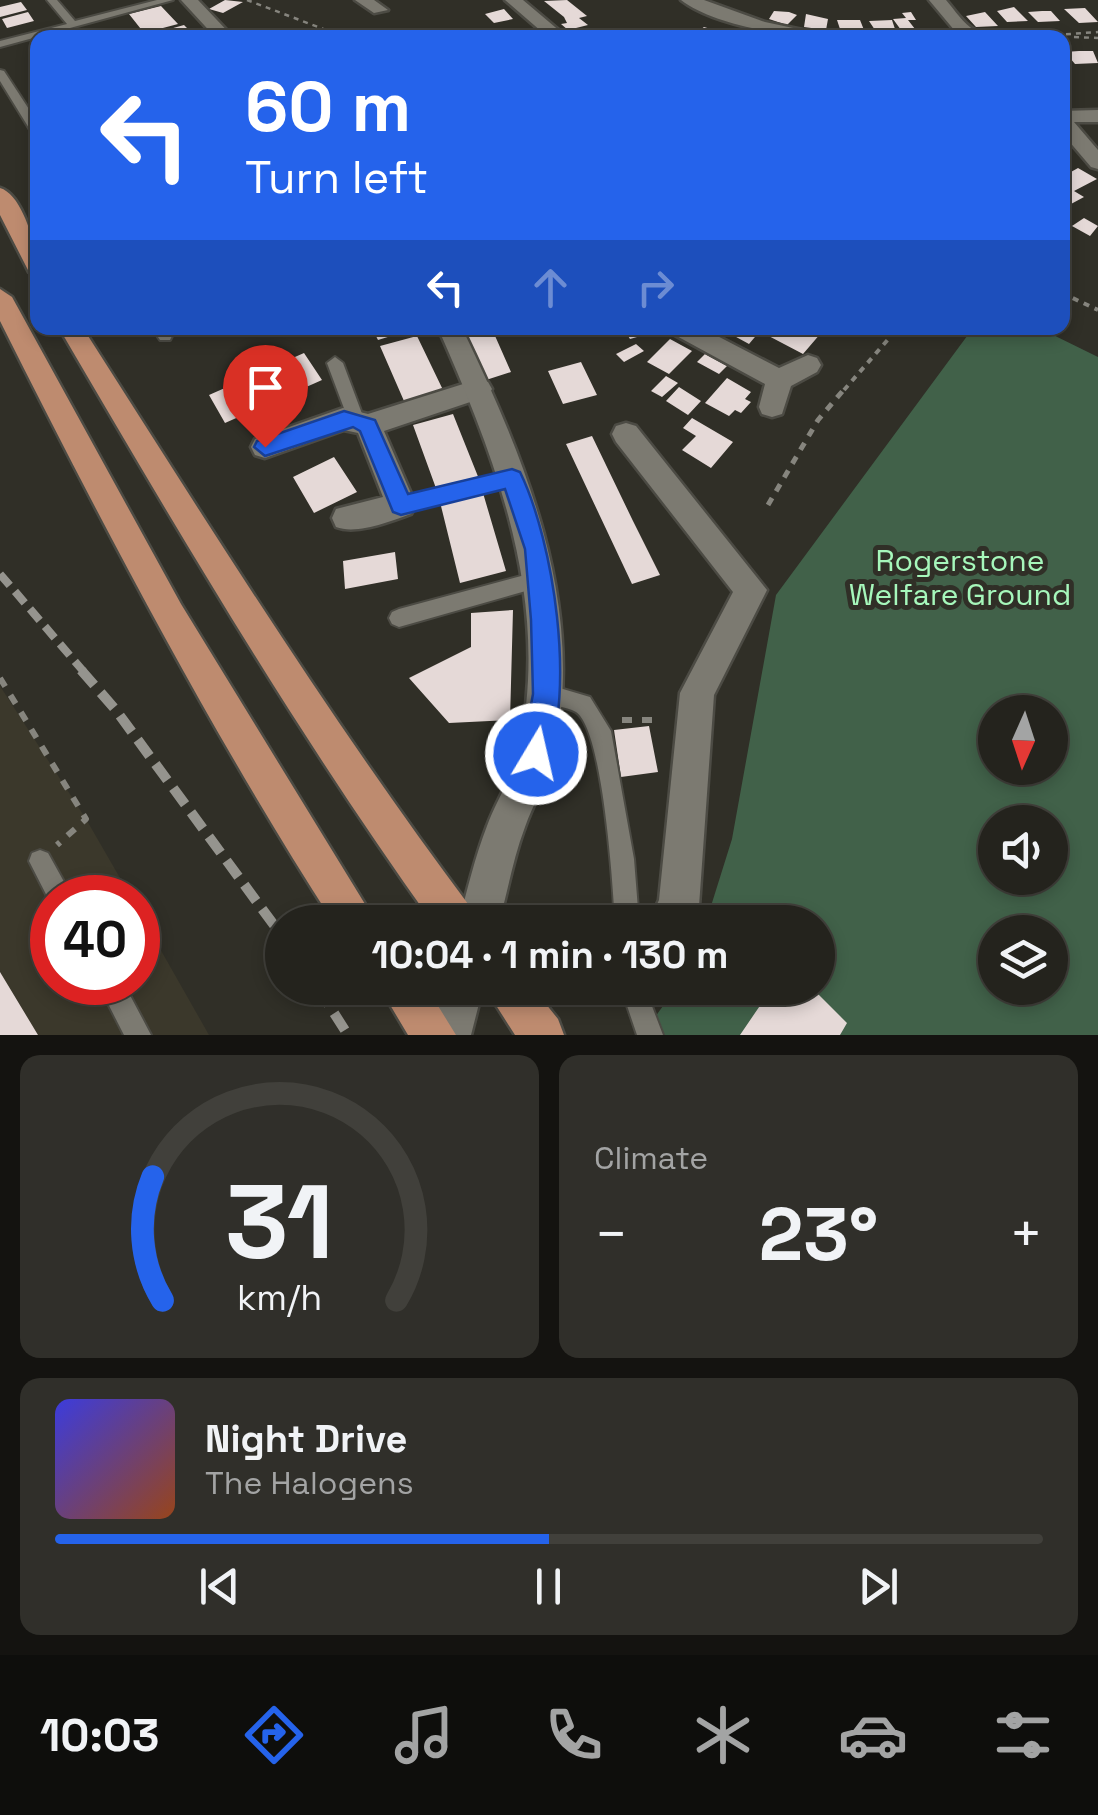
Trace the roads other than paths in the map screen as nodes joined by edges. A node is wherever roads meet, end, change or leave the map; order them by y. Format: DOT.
graph roads {
  1 [pos="52,0"];
  2 [pos="168,0"];
  3 [pos="189,0"];
  4 [pos="512,0"];
  5 [pos="689,0"];
  6 [pos="937,0"];
  7 [pos="72,24"];
  8 [pos="50,30"];
  9 [pos="218,30"];
  10 [pos="550,30"];
  11 [pos="785,30"];
  12 [pos="963,30"];
  13 [pos="30,36"];
  14 [pos="0,44"];
  15 [pos="0,74"];
  16 [pos="1098,116"];
  17 [pos="1070,118"];
  18 [pos="30,121"];
  19 [pos="1070,129"];
  20 [pos="1098,163"];
  21 [pos="0,194"];
  22 [pos="0,204"];
  23 [pos="30,253"];
  24 [pos="30,255"];
  25 [pos="0,297"];
  26 [pos="75,335"];
  27 [pos="453,335"];
  28 [pos="692,335"];
  29 [pos="335,363"];
  30 [pos="808,364"];
  31 [pos="478,389"];
  32 [pos="362,422"];
  33 [pos="626,434"];
  34 [pos="265,447"];
  35 [pos="512,478"];
  36 [pos="401,505"];
  37 [pos="348,518"];
  38 [pos="540,579"];
  39 [pos="399,618"];
  40 [pos="546,694"];
  41 [pos="40,861"];
  42 [pos="48,875"];
  43 [pos="345,905"];
  44 [pos="444,905"];
  45 [pos="484,905"];
  46 [pos="626,905"];
  47 [pos="679,905"];
  48 [pos="122,1005"];
  49 [pos="413,1005"];
  50 [pos="457,1005"];
  51 [pos="519,1005"];
  52 [pos="639,1005"];
  53 [pos="138,1035"];
  54 [pos="434,1035"];
  55 [pos="449,1035"];
  56 [pos="542,1035"];
  57 [pos="650,1035"];
  1 -- 7 [label="lane"];
  2 -- 7 [label="lane"];
  3 -- 9 [label="street"];
  4 -- 10 [label="street"];
  5 -- 11 [label="street"];
  6 -- 12 [label="street"];
  7 -- 8 [label="lane"];
  13 -- 14 [label="lane"];
  15 -- 18 [label="lane"];
  16 -- 17 [label="street"];
  19 -- 20 [label="street"];
  21 -- 23 [label="main road"];
  22 -- 24 [label="main road"];
  25 -- 43 [label="main road"];
  26 -- 44 [label="main road"];
  27 -- 31 [label="street"];
  28 -- 30 [label="street"];
  29 -- 32 [label="lane"];
  31 -- 32 [label="street"];
  31 -- 35 [label="street"];
  32 -- 34 [label="street"];
  32 -- 36 [label="street"];
  33 -- 47 [label="street"];
  35 -- 36 [label="lane"];
  35 -- 38 [label="street"];
  36 -- 37 [label="street"];
  38 -- 39 [label="lane"];
  38 -- 40 [label="street"];
  40 -- 45 [label="street"];
  40 -- 46 [label="lane"];
  41 -- 42 [label="lane"];
  48 -- 53 [label="lane"];
  49 -- 54 [label="main road"];
  50 -- 55 [label="street"];
  51 -- 56 [label="main road"];
  52 -- 57 [label="lane"];
}
